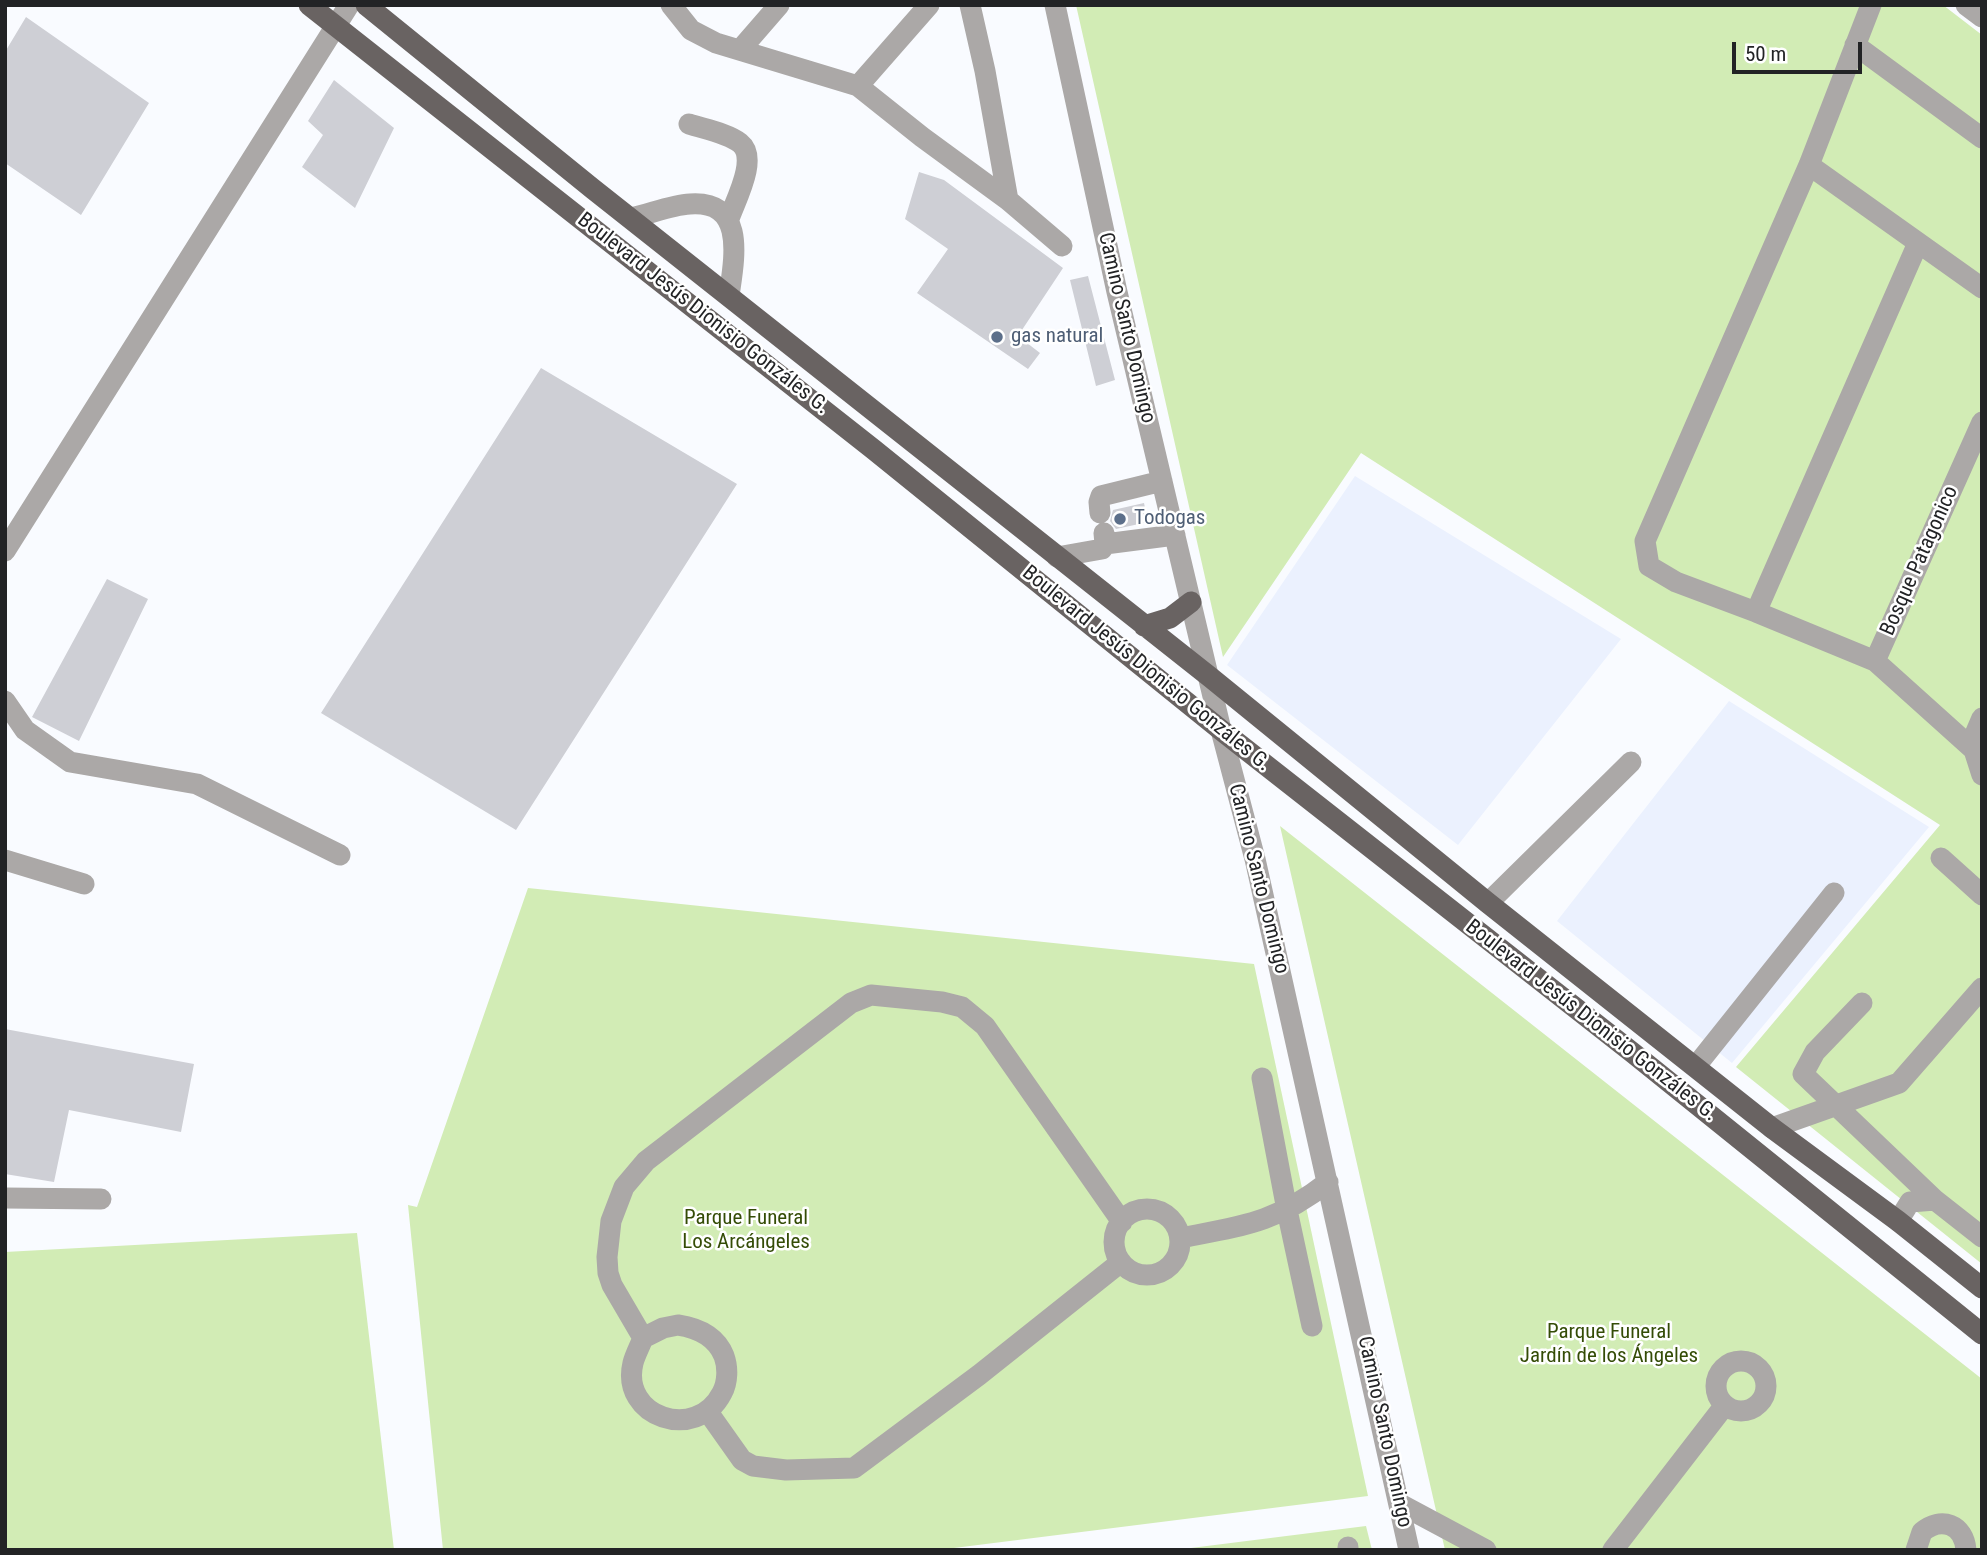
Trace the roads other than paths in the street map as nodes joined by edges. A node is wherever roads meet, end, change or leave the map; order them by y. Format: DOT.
graph roads {
  1 [pos="309,5"];
  2 [pos="349,5"];
  3 [pos="366,5"];
  4 [pos="671,5"];
  5 [pos="779,5"];
  6 [pos="929,5"];
  7 [pos="970,5"];
  8 [pos="1055,5"];
  9 [pos="1871,5"];
  10 [pos="1966,5"];
  11 [pos="1982,17"];
  12 [pos="335,26"];
  13 [pos="1854,45"];
  14 [pos="740,50"];
  15 [pos="858,86"];
  16 [pos="688,124"];
  17 [pos="1982,138"];
  18 [pos="1809,165"];
  19 [pos="1008,200"];
  20 [pos="631,218"];
  21 [pos="729,219"];
  22 [pos="1919,243"];
  23 [pos="1062,246"];
  24 [pos="1982,288"];
  25 [pos="729,296"];
  26 [pos="1982,422"];
  27 [pos="1162,481"];
  28 [pos="1103,530"];
  29 [pos="1175,535"];
  30 [pos="5,551"];
  31 [pos="1057,557"];
  32 [pos="1191,602"];
  33 [pos="1756,612"];
  34 [pos="1143,626"];
  35 [pos="1875,661"];
  36 [pos="1210,677"];
  37 [pos="5,701"];
  38 [pos="1982,718"];
  39 [pos="1221,730"];
  40 [pos="1975,749"];
  41 [pos="1631,762"];
  42 [pos="1982,775"];
  43 [pos="340,855"];
  44 [pos="1941,858"];
  45 [pos="5,860"];
  46 [pos="85,884"];
  47 [pos="1834,893"];
  48 [pos="1982,895"];
  49 [pos="1488,904"];
  50 [pos="1982,988"];
  51 [pos="1862,1003"];
  52 [pos="1696,1066"];
  53 [pos="1262,1078"];
  54 [pos="1836,1106"];
  55 [pos="1772,1128"];
  56 [pos="1328,1182"];
  57 [pos="5,1198"];
  58 [pos="101,1199"];
  59 [pos="1936,1200"];
  60 [pos="1287,1210"];
  61 [pos="1898,1221"];
  62 [pos="1122,1222"];
  63 [pos="1982,1237"];
  64 [pos="1180,1238"];
  65 [pos="1122,1262"];
  66 [pos="1982,1288"];
  67 [pos="1312,1326"];
  68 [pos="1982,1334"];
  69 [pos="643,1338"];
  70 [pos="1725,1405"];
  71 [pos="708,1412"];
  72 [pos="1400,1504"];
  73 [pos="1480,1548"];
  74 [pos="1409,1550"];
  75 [pos="1613,1550"];
  76 [pos="1916,1550"];
  77 [pos="1966,1550"];
  1 -- 12 [label="main road, Boulevard Jesús Dionisio Gonzáles G."];
  2 -- 12 [label="street"];
  3 -- 20 [label="main road, Boulevard Jesús Dionisio Gonzáles G."];
  4 -- 14 [label="street"];
  5 -- 14 [label="street"];
  6 -- 15 [label="street"];
  7 -- 19 [label="street"];
  8 -- 27 [label="street, Camino Santo Domingo"];
  9 -- 13 [label="street"];
  10 -- 11 [label="street"];
  12 -- 30 [label="street"];
  12 -- 39 [label="main road, Boulevard Jesús Dionisio Gonzáles G."];
  13 -- 17 [label="street"];
  13 -- 18 [label="street"];
  14 -- 15 [label="street"];
  15 -- 19 [label="street"];
  16 -- 21 [label="street"];
  18 -- 22 [label="street"];
  18 -- 33 [label="street"];
  19 -- 23 [label="street"];
  20 -- 21 [label="street"];
  20 -- 25 [label="main road, Boulevard Jesús Dionisio Gonzáles G."];
  21 -- 25 [label="street"];
  22 -- 24 [label="street"];
  22 -- 33 [label="street"];
  25 -- 31 [label="main road, Boulevard Jesús Dionisio Gonzáles G."];
  26 -- 35 [label="street, Bosque Patagonico"];
  27 -- 28 [label="street"];
  27 -- 29 [label="street, Camino Santo Domingo"];
  28 -- 29 [label="street"];
  28 -- 31 [label="street"];
  29 -- 32 [label="street, Camino Santo Domingo"];
  31 -- 34 [label="main road, Boulevard Jesús Dionisio Gonzáles G."];
  32 -- 34 [label="main road"];
  32 -- 36 [label="street, Camino Santo Domingo"];
  33 -- 35 [label="street"];
  34 -- 36 [label="main road, Boulevard Jesús Dionisio Gonzáles G."];
  35 -- 40 [label="street"];
  36 -- 39 [label="street, Camino Santo Domingo"];
  36 -- 49 [label="main road, Boulevard Jesús Dionisio Gonzáles G."];
  37 -- 43 [label="street"];
  38 -- 40 [label="street"];
  39 -- 56 [label="street, Camino Santo Domingo"];
  39 -- 68 [label="main road, Boulevard Jesús Dionisio Gonzáles G."];
  40 -- 42 [label="street"];
  41 -- 49 [label="street"];
  44 -- 48 [label="street"];
  45 -- 46 [label="street"];
  47 -- 52 [label="street"];
  49 -- 52 [label="main road, Boulevard Jesús Dionisio Gonzáles G."];
  50 -- 54 [label="street"];
  51 -- 54 [label="street"];
  52 -- 55 [label="main road, Boulevard Jesús Dionisio Gonzáles G."];
  53 -- 60 [label="street"];
  54 -- 55 [label="street"];
  54 -- 59 [label="street"];
  55 -- 61 [label="main road, Boulevard Jesús Dionisio Gonzáles G."];
  56 -- 60 [label="street"];
  56 -- 72 [label="street, Camino Santo Domingo"];
  57 -- 58 [label="street"];
  59 -- 61 [label="street"];
  59 -- 63 [label="street"];
  60 -- 64 [label="street"];
  60 -- 67 [label="street"];
  61 -- 66 [label="main road, Boulevard Jesús Dionisio Gonzáles G."];
  62 -- 64 [label="street"];
  62 -- 65 [label="street"];
  62 -- 69 [label="street"];
  64 -- 65 [label="street"];
  65 -- 71 [label="street"];
  69 -- 71 [label="street"];
  69 -- 71 [label="street"];
  70 -- 75 [label="street"];
  72 -- 73 [label="street"];
  72 -- 74 [label="street, Camino Santo Domingo"];
  76 -- 77 [label="street"];
}
